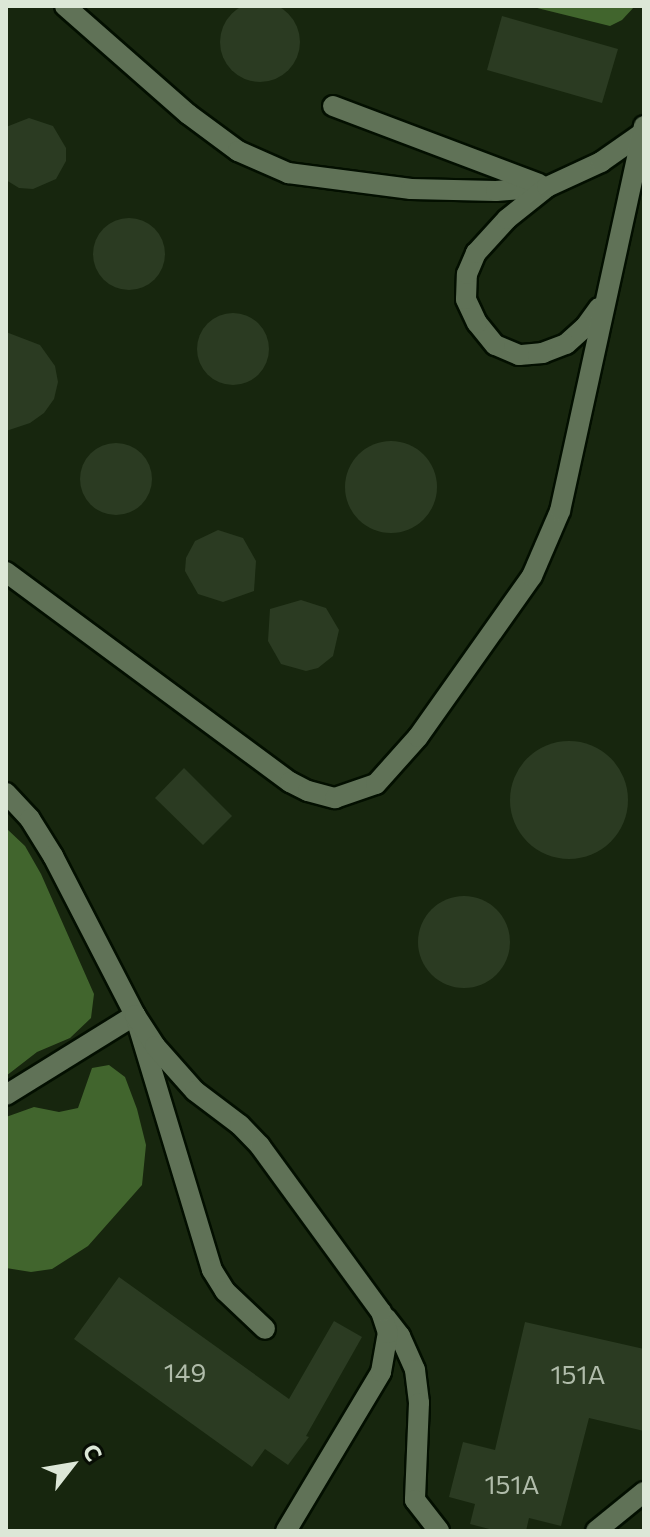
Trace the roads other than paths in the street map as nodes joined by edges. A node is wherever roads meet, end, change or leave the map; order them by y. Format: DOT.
graph roads {
  1 [pos="65,6"];
  2 [pos="333,106"];
  3 [pos="643,133"];
  4 [pos="547,187"];
  5 [pos="604,301"];
  6 [pos="6,572"];
  7 [pos="6,793"];
  8 [pos="135,1015"];
  9 [pos="6,1095"];
  10 [pos="381,1312"];
  11 [pos="265,1329"];
  12 [pos="644,1492"];
  13 [pos="286,1531"];
  14 [pos="439,1531"];
  15 [pos="596,1531"];
  1 -- 4 [label="street"];
  2 -- 4 [label="street"];
  3 -- 4 [label="street"];
  3 -- 5 [label="street"];
  4 -- 5 [label="street"];
  5 -- 6 [label="street"];
  7 -- 8 [label="street"];
  8 -- 9 [label="street"];
  8 -- 10 [label="street"];
  8 -- 11 [label="street"];
  10 -- 13 [label="street"];
  10 -- 14 [label="street"];
  12 -- 15 [label="street"];
}
